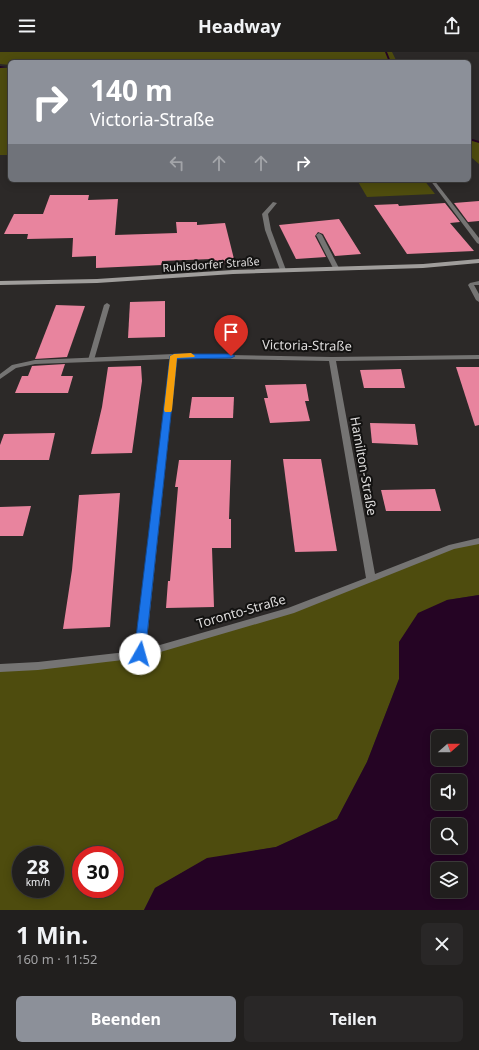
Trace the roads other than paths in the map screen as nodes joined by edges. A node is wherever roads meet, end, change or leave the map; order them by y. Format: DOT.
graph roads {
  1 [pos="434,182"];
  2 [pos="275,203"];
  3 [pos="319,235"];
  4 [pos="479,242"];
  5 [pos="479,261"];
  6 [pos="423,266"];
  7 [pos="479,267"];
  8 [pos="336,268"];
  9 [pos="282,270"];
  10 [pos="0,283"];
  11 [pos="479,283"];
  12 [pos="479,300"];
  13 [pos="108,305"];
  14 [pos="174,356"];
  15 [pos="479,357"];
  16 [pos="332,359"];
  17 [pos="91,360"];
  18 [pos="0,377"];
  19 [pos="479,541"];
  20 [pos="372,579"];
  21 [pos="140,654"];
  22 [pos="0,668"];
  1 -- 4 [label="street"];
  2 -- 9 [label="street"];
  3 -- 8 [label="street"];
  5 -- 6 [label="main road, Ruhlsdorfer Straße"];
  6 -- 7 [label="main road, Ruhlsdorfer Straße"];
  6 -- 8 [label="main road, Ruhlsdorfer Straße"];
  8 -- 9 [label="main road, Ruhlsdorfer Straße"];
  9 -- 10 [label="main road, Ruhlsdorfer Straße"];
  11 -- 12 [label="street"];
  13 -- 17 [label="street"];
  14 -- 16 [label="street, Victoria-Straße"];
  14 -- 17 [label="street, Victoria-Straße"];
  14 -- 21 [label="street"];
  15 -- 16 [label="street, Victoria-Straße"];
  16 -- 20 [label="street, Hamilton-Straße"];
  17 -- 18 [label="street, Victoria-Straße"];
  19 -- 20 [label="street, Toronto-Straße"];
  20 -- 21 [label="street, Toronto-Straße"];
  21 -- 22 [label="street, Toronto-Straße"];
}
